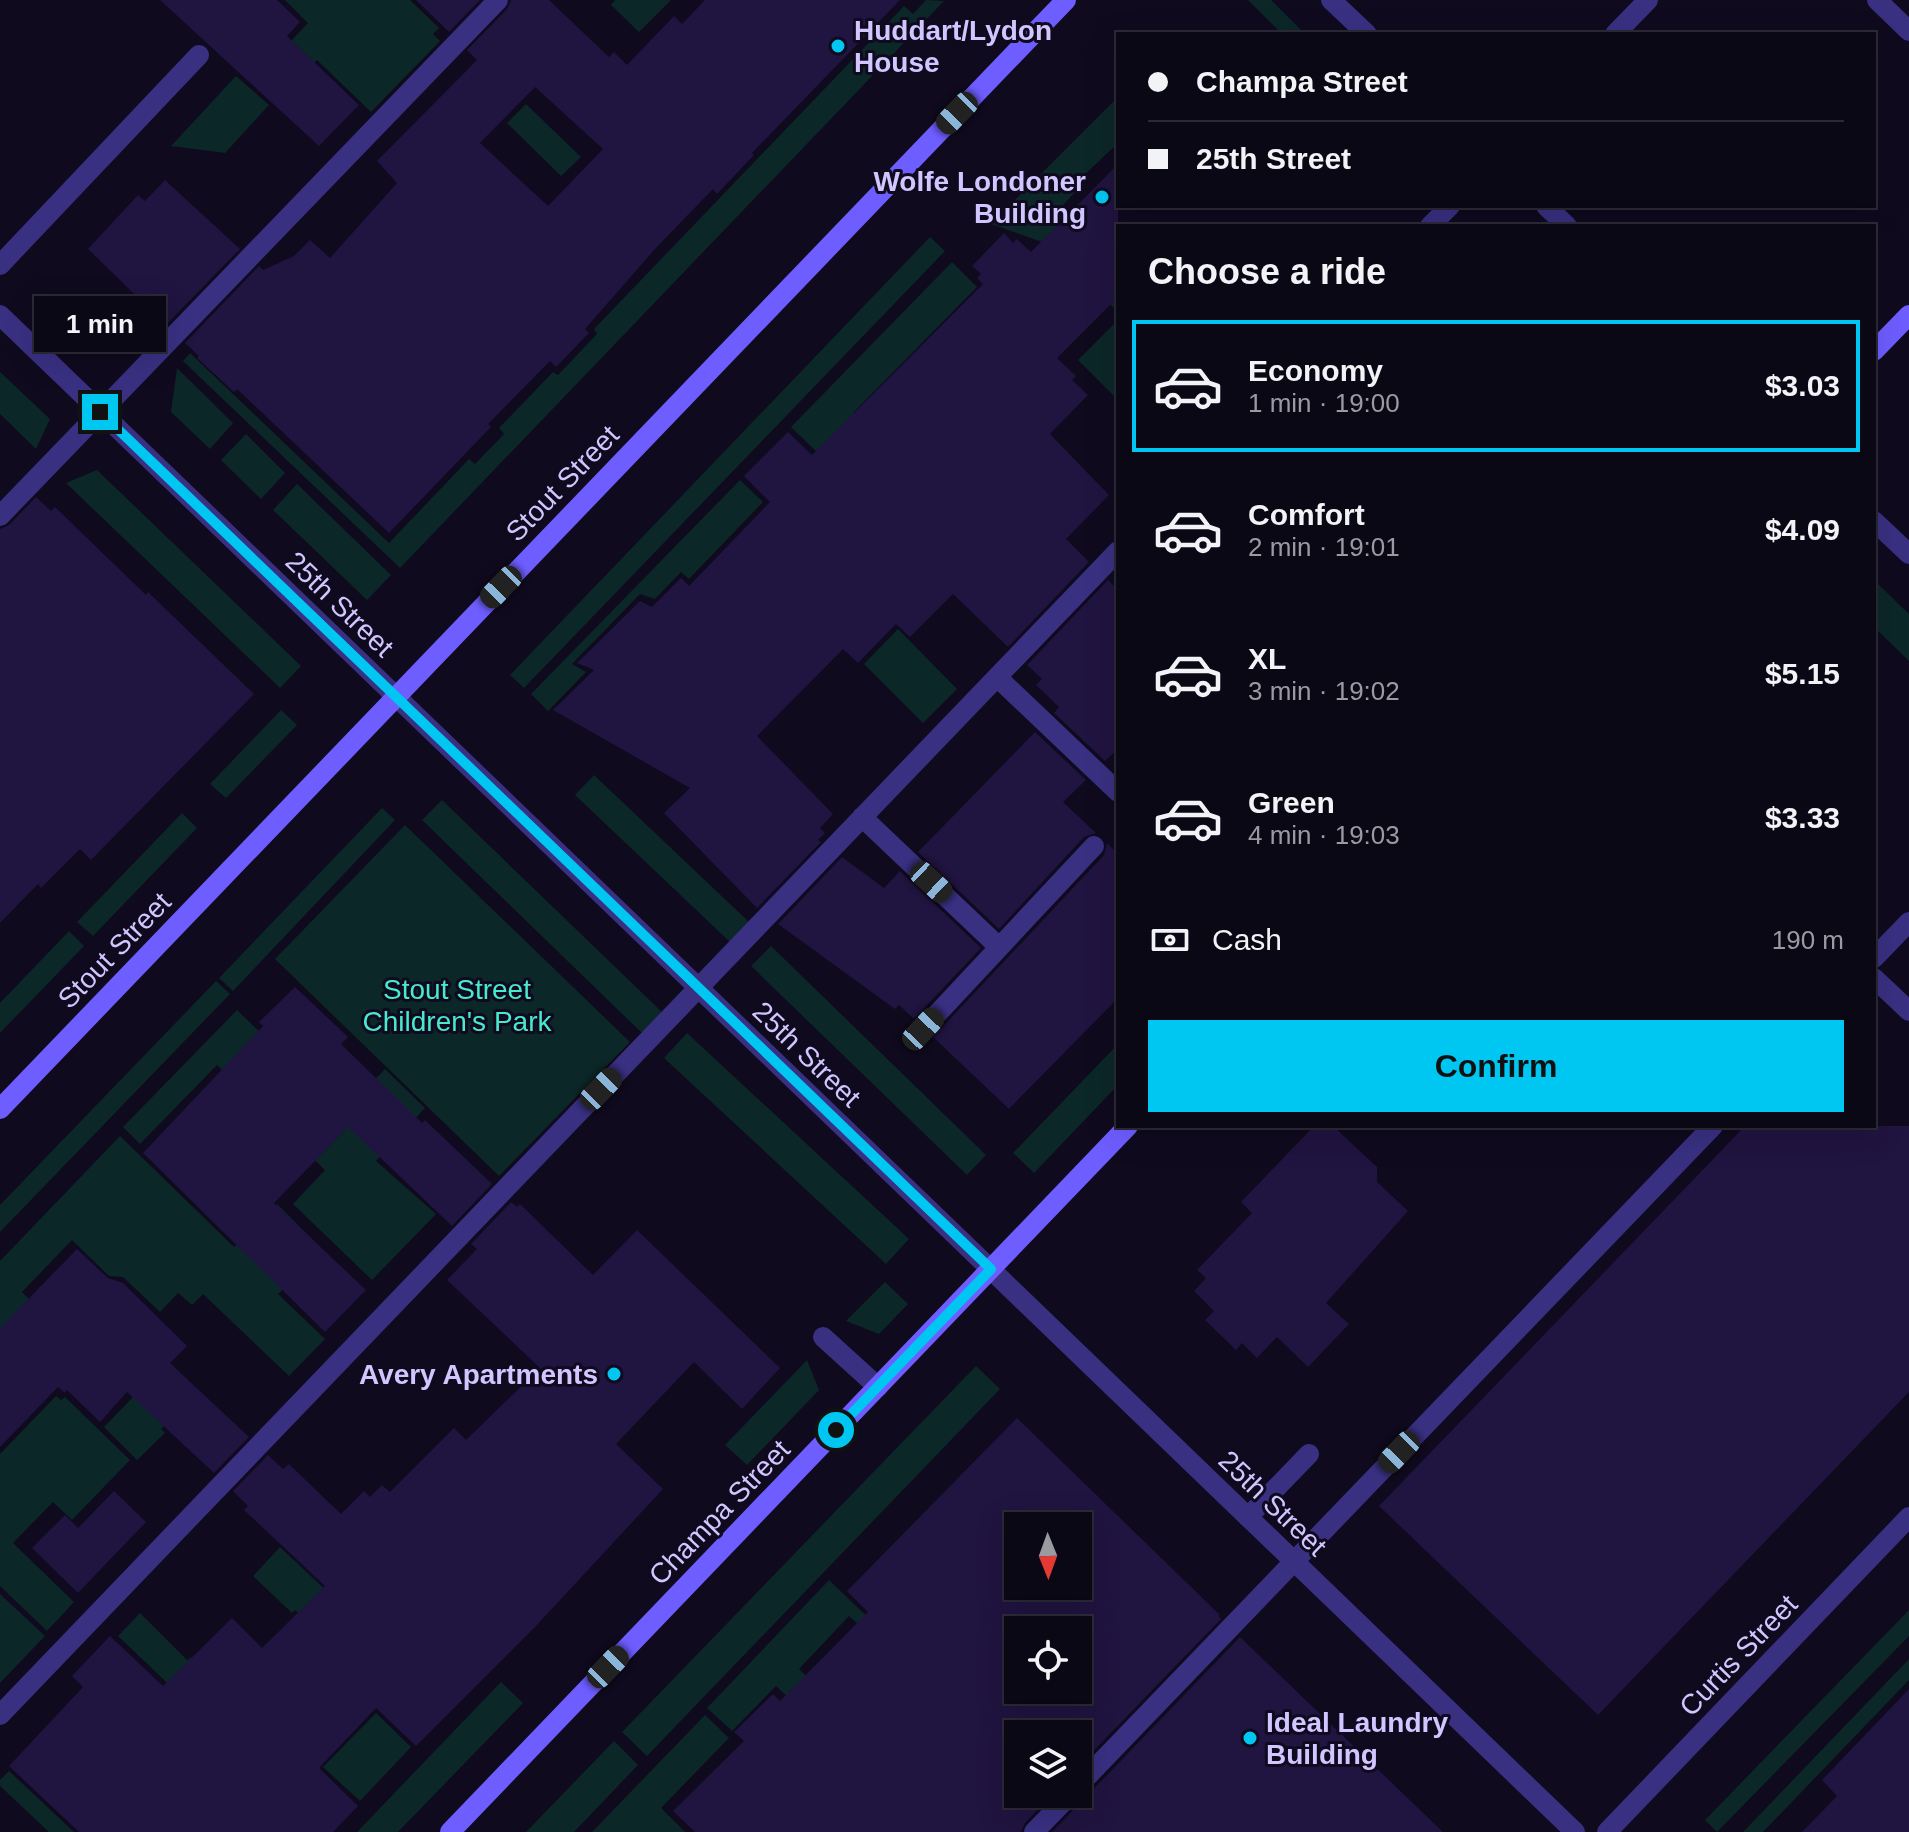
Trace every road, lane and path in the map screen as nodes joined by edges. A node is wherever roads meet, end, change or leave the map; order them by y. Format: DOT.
graph roads {
  1 [pos="498,0"];
  2 [pos="1066,0"];
  3 [pos="1331,0"];
  4 [pos="1648,0"];
  5 [pos="1877,0"];
  6 [pos="1909,31"];
  7 [pos="1365,32"];
  8 [pos="1617,32"];
  9 [pos="199,55"];
  10 [pos="1448,208"];
  11 [pos="1548,208"];
  12 [pos="1432,224"];
  13 [pos="1565,224"];
  14 [pos="0,265"];
  15 [pos="0,315"];
  16 [pos="1909,315"];
  17 [pos="1876,349"];
  18 [pos="100,412"];
  19 [pos="0,516"];
  20 [pos="1876,523"];
  21 [pos="1116,553"];
  22 [pos="1909,554"];
  23 [pos="997,677"];
  24 [pos="396,697"];
  25 [pos="1116,790"];
  26 [pos="862,817"];
  27 [pos="1094,846"];
  28 [pos="1909,922"];
  29 [pos="999,947"];
  30 [pos="1876,956"];
  31 [pos="1876,980"];
  32 [pos="699,988"];
  33 [pos="1909,1011"];
  34 [pos="923,1029"];
  35 [pos="0,1109"];
  36 [pos="1126,1128"];
  37 [pos="1711,1128"];
  38 [pos="991,1269"];
  39 [pos="823,1337"];
  40 [pos="878,1387"];
  41 [pos="1309,1454"];
  42 [pos="1248,1517"];
  43 [pos="1909,1517"];
  44 [pos="1294,1562"];
  45 [pos="0,1715"];
  46 [pos="1092,1771"];
  47 [pos="1057,1808"];
  48 [pos="450,1832"];
  49 [pos="1034,1832"];
  50 [pos="1575,1832"];
  51 [pos="1607,1832"];
  1 -- 18 [label="street"];
  2 -- 24 [label="main road, Stout Street"];
  3 -- 7 [label="street"];
  4 -- 8 [label="street"];
  5 -- 6 [label="street"];
  9 -- 14 [label="street"];
  10 -- 12 [label="street"];
  11 -- 13 [label="street"];
  15 -- 18 [label="street, 25th Street"];
  16 -- 17 [label="main road"];
  18 -- 19 [label="street"];
  18 -- 24 [label="street, 25th Street"];
  20 -- 22 [label="street"];
  21 -- 23 [label="street"];
  23 -- 25 [label="street"];
  23 -- 26 [label="street"];
  24 -- 32 [label="street, 25th Street"];
  24 -- 35 [label="main road, Stout Street"];
  26 -- 29 [label="street"];
  26 -- 32 [label="street"];
  27 -- 29 [label="street"];
  28 -- 30 [label="street"];
  29 -- 34 [label="street"];
  31 -- 33 [label="street"];
  32 -- 38 [label="street, 25th Street"];
  32 -- 45 [label="street"];
  36 -- 38 [label="main road, Champa Street"];
  37 -- 44 [label="street"];
  38 -- 40 [label="main road, Champa Street"];
  38 -- 42 [label="street, 25th Street"];
  39 -- 40 [label="street"];
  40 -- 48 [label="main road, Champa Street"];
  41 -- 42 [label="street"];
  42 -- 44 [label="street, 25th Street"];
  43 -- 51 [label="street, Curtis Street"];
  44 -- 46 [label="street"];
  44 -- 50 [label="street, 25th Street"];
  47 -- 49 [label="street"];
}
